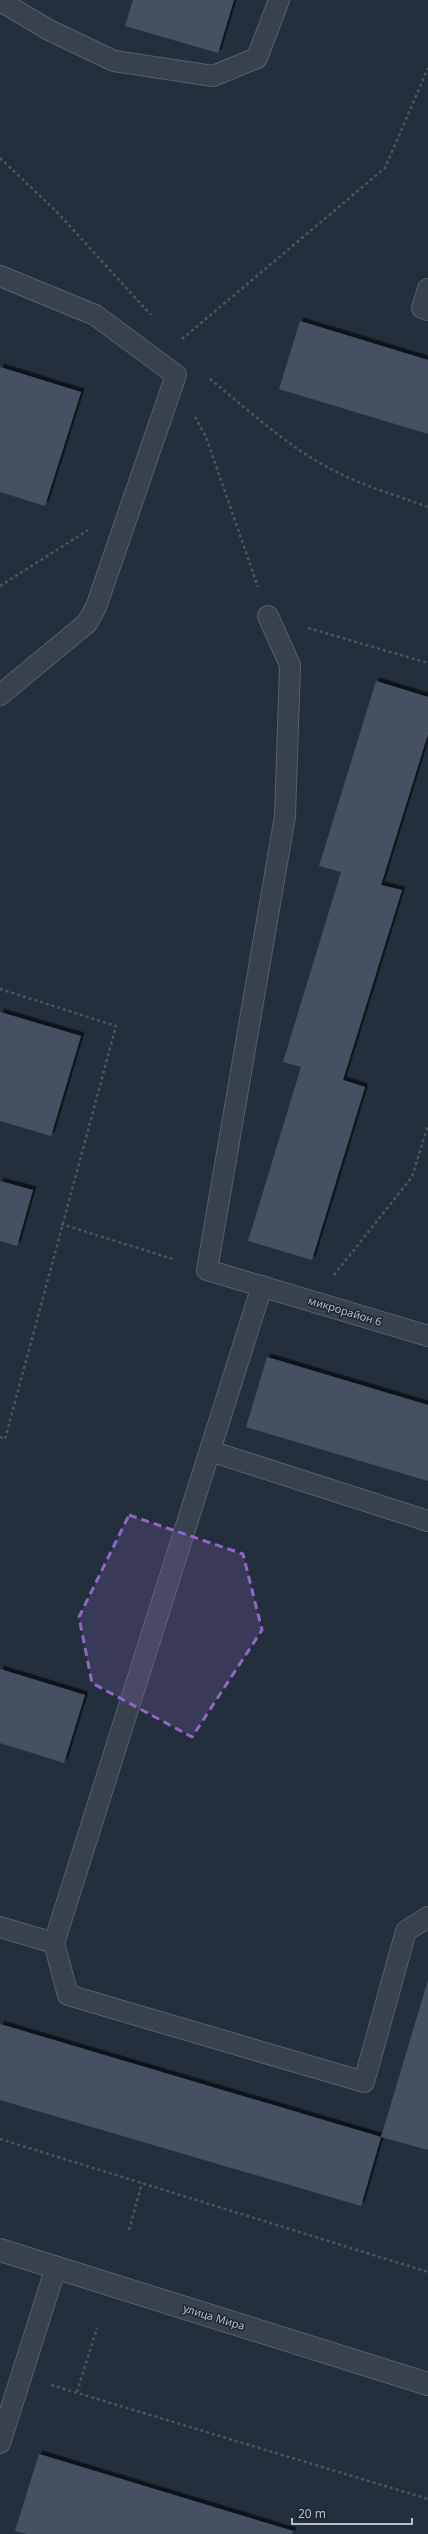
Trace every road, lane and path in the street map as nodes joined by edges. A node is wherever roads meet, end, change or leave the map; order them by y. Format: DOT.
graph roads {
  1 [pos="279,0"];
  2 [pos="0,1"];
  3 [pos="428,68"];
  4 [pos="0,158"];
  5 [pos="0,276"];
  6 [pos="428,289"];
  7 [pos="428,310"];
  8 [pos="156,320"];
  9 [pos="177,343"];
  10 [pos="205,374"];
  11 [pos="210,379"];
  12 [pos="207,386"];
  13 [pos="194,415"];
  14 [pos="428,507"];
  15 [pos="90,529"];
  16 [pos="0,586"];
  17 [pos="268,616"];
  18 [pos="428,663"];
  19 [pos="0,695"];
  20 [pos="0,989"];
  21 [pos="428,1125"];
  22 [pos="61,1224"];
  23 [pos="207,1270"];
  24 [pos="262,1286"];
  25 [pos="312,1301"];
  26 [pos="428,1336"];
  27 [pos="0,1438"];
  28 [pos="210,1451"];
  29 [pos="428,1521"];
  30 [pos="428,1917"];
  31 [pos="0,1927"];
  32 [pos="54,1943"];
  33 [pos="0,2139"];
  34 [pos="142,2183"];
  35 [pos="130,2230"];
  36 [pos="0,2250"];
  37 [pos="56,2267"];
  38 [pos="428,2272"];
  39 [pos="97,2328"];
  40 [pos="21,2376"];
  41 [pos="428,2384"];
  42 [pos="77,2392"];
  43 [pos="0,2443"];
  44 [pos="428,2499"];
  1 -- 2 [label="lane"];
  3 -- 9 [label="path"];
  4 -- 8 [label="path"];
  5 -- 19 [label="lane"];
  6 -- 7 [label="lane"];
  10 -- 11 [label="path"];
  11 -- 12 [label="path"];
  11 -- 14 [label="path"];
  13 -- 17 [label="path"];
  15 -- 16 [label="path"];
  17 -- 18 [label="path"];
  17 -- 23 [label="lane"];
  20 -- 22 [label="path"];
  21 -- 25 [label="path"];
  22 -- 23 [label="path"];
  22 -- 27 [label="path"];
  23 -- 24 [label="lane, микрорайон 6"];
  24 -- 25 [label="lane, микрорайон 6"];
  24 -- 28 [label="lane"];
  25 -- 26 [label="lane, микрорайон 6"];
  28 -- 29 [label="lane"];
  28 -- 32 [label="lane"];
  30 -- 32 [label="lane"];
  31 -- 32 [label="lane"];
  33 -- 34 [label="path"];
  34 -- 35 [label="path"];
  34 -- 38 [label="path"];
  36 -- 37 [label="street, улица Мира"];
  37 -- 40 [label="lane"];
  37 -- 41 [label="street, улица Мира"];
  39 -- 42 [label="path"];
  40 -- 42 [label="path"];
  40 -- 43 [label="lane"];
  42 -- 44 [label="path"];
}
